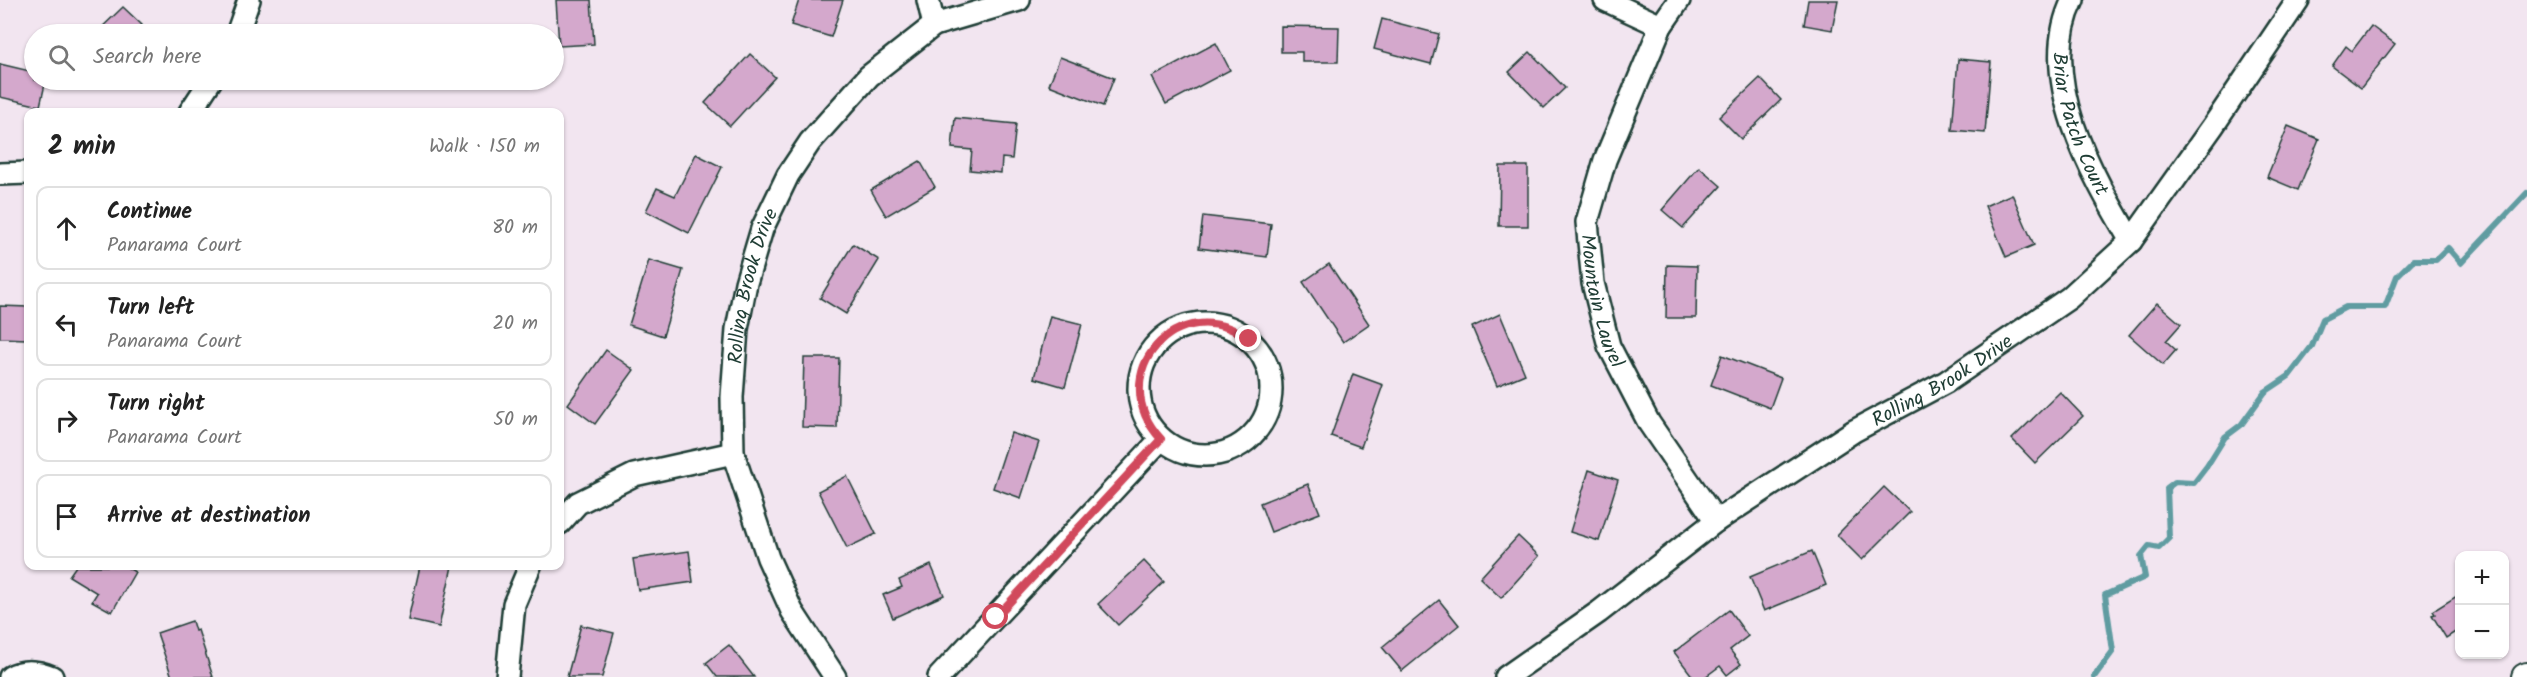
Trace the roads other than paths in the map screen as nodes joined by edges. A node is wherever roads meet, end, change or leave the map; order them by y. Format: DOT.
graph roads {
  1 [pos="249,0"];
  2 [pos="928,0"];
  3 [pos="1019,0"];
  4 [pos="1605,0"];
  5 [pos="1679,0"];
  6 [pos="2073,0"];
  7 [pos="2298,0"];
  8 [pos="241,24"];
  9 [pos="934,25"];
  10 [pos="1661,26"];
  11 [pos="204,90"];
  12 [pos="193,108"];
  13 [pos="24,173"];
  14 [pos="0,174"];
  15 [pos="2131,241"];
  16 [pos="1161,439"];
  17 [pos="733,453"];
  18 [pos="564,519"];
  19 [pos="1716,521"];
  20 [pos="528,570"];
  21 [pos="10,677"];
  22 [pos="52,677"];
  23 [pos="507,677"];
  24 [pos="835,677"];
  25 [pos="939,677"];
  26 [pos="1506,677"];
  1 -- 8 [label="street"];
  2 -- 9 [label="street"];
  3 -- 9 [label="street, Rolling Brook Drive"];
  4 -- 10 [label="street"];
  5 -- 10 [label="street, Mountain Laurel"];
  6 -- 15 [label="street, Briar Patch Court"];
  7 -- 15 [label="street, Rolling Brook Drive"];
  9 -- 17 [label="street, Rolling Brook Drive"];
  10 -- 19 [label="street, Mountain Laurel"];
  11 -- 12 [label="street"];
  13 -- 14 [label="street"];
  15 -- 19 [label="street, Rolling Brook Drive"];
  16 -- 16 [label="street"];
  16 -- 25 [label="street"];
  17 -- 18 [label="street"];
  17 -- 24 [label="street, Rolling Brook Drive"];
  19 -- 26 [label="street, Rolling Brook Drive"];
  20 -- 23 [label="street"];
  21 -- 22 [label="street"];
}
